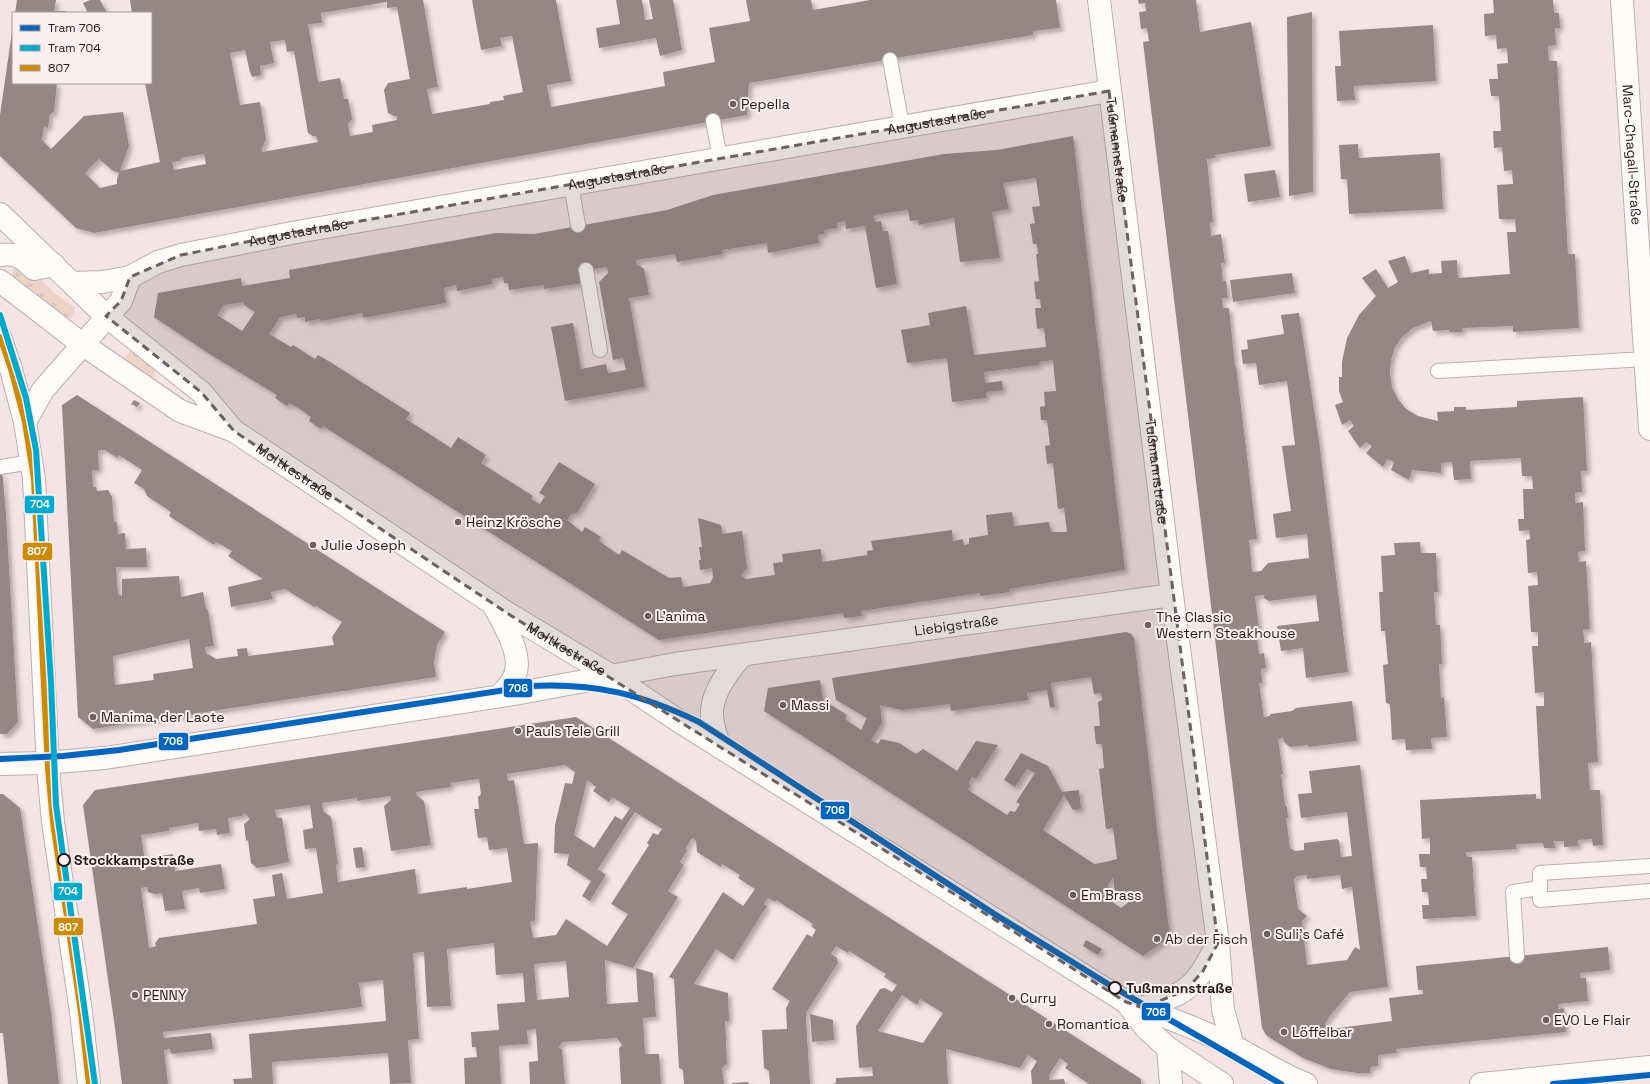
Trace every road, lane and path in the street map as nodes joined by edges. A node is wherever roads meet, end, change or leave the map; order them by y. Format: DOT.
graph roads {
  1 [pos="1099,0"];
  2 [pos="1622,0"];
  3 [pos="890,60"];
  4 [pos="1109,91"];
  5 [pos="713,121"];
  6 [pos="902,126"];
  7 [pos="720,158"];
  8 [pos="571,184"];
  9 [pos="0,214"];
  10 [pos="578,225"];
  11 [pos="0,255"];
  12 [pos="54,265"];
  13 [pos="586,270"];
  14 [pos="130,277"];
  15 [pos="0,281"];
  16 [pos="73,283"];
  17 [pos="106,316"];
  18 [pos="0,337"];
  19 [pos="82,344"];
  20 [pos="600,350"];
  21 [pos="1646,359"];
  22 [pos="1438,371"];
  23 [pos="24,422"];
  24 [pos="1650,430"];
  25 [pos="234,431"];
  26 [pos="32,462"];
  27 [pos="0,467"];
  28 [pos="1172,595"];
  29 [pos="493,604"];
  30 [pos="741,656"];
  31 [pos="610,675"];
  32 [pos="499,696"];
  33 [pos="720,747"];
  34 [pos="48,763"];
  35 [pos="0,764"];
  36 [pos="1650,866"];
  37 [pos="1540,888"];
  38 [pos="1650,891"];
  39 [pos="1218,943"];
  40 [pos="1517,956"];
  41 [pos="1135,1005"];
  42 [pos="1233,1046"];
  43 [pos="1168,1048"];
  44 [pos="1267,1066"];
  45 [pos="1650,1067"];
  46 [pos="89,1084"];
  47 [pos="1171,1084"];
  48 [pos="1222,1084"];
  49 [pos="1282,1084"];
  50 [pos="1306,1084"];
  51 [pos="1481,1084"];
  1 -- 4 [label="street, Tußmannstraße"];
  2 -- 21 [label="street, Marc-Chagall-Straße"];
  3 -- 6 [label="lane"];
  4 -- 6 [label="street, Augustastraße"];
  4 -- 28 [label="street, Tußmannstraße"];
  5 -- 7 [label="lane"];
  6 -- 7 [label="street, Augustastraße"];
  7 -- 8 [label="street, Augustastraße"];
  8 -- 10 [label="lane"];
  8 -- 14 [label="street, Augustastraße"];
  9 -- 12 [label="street, Moltkestraße"];
  11 -- 12 [label="street"];
  12 -- 16 [label="street, Moltkestraße"];
  13 -- 20 [label="lane"];
  14 -- 16 [label="street, Augustastraße"];
  14 -- 17 [label="street"];
  15 -- 19 [label="street, Moltkestraße"];
  16 -- 17 [label="street, Moltkestraße"];
  17 -- 19 [label="street"];
  17 -- 25 [label="street, Moltkestraße"];
  18 -- 23 [label="street"];
  19 -- 23 [label="street"];
  19 -- 25 [label="street, Moltkestraße"];
  21 -- 22 [label="lane"];
  21 -- 24 [label="street, Marc-Chagall-Straße"];
  23 -- 26 [label="street"];
  25 -- 29 [label="street, Moltkestraße"];
  26 -- 27 [label="lane"];
  26 -- 34 [label="street"];
  28 -- 30 [label="street, Liebigstraße"];
  28 -- 39 [label="street, Tußmannstraße"];
  29 -- 31 [label="street, Moltkestraße"];
  29 -- 32 [label="street"];
  30 -- 31 [label="street, Liebigstraße"];
  30 -- 33 [label="street"];
  31 -- 32 [label="street, Liebigstraße"];
  31 -- 33 [label="street, Moltkestraße"];
  32 -- 34 [label="street, Liebigstraße"];
  33 -- 41 [label="street, Moltkestraße"];
  34 -- 35 [label="street"];
  34 -- 46 [label="street"];
  36 -- 37 [label="lane"];
  37 -- 38 [label="lane"];
  37 -- 40 [label="lane"];
  39 -- 41 [label="street"];
  39 -- 42 [label="street, Tußmannstraße"];
  41 -- 42 [label="street, Moltkestraße"];
  41 -- 43 [label="street, Moltkestraße"];
  42 -- 44 [label="street, Moltkestraße"];
  43 -- 47 [label="street"];
  43 -- 48 [label="street, Moltkestraße"];
  44 -- 49 [label="street, Moltkestraße"];
  44 -- 50 [label="street, Moltkestraße"];
  45 -- 51 [label="street"];
}
